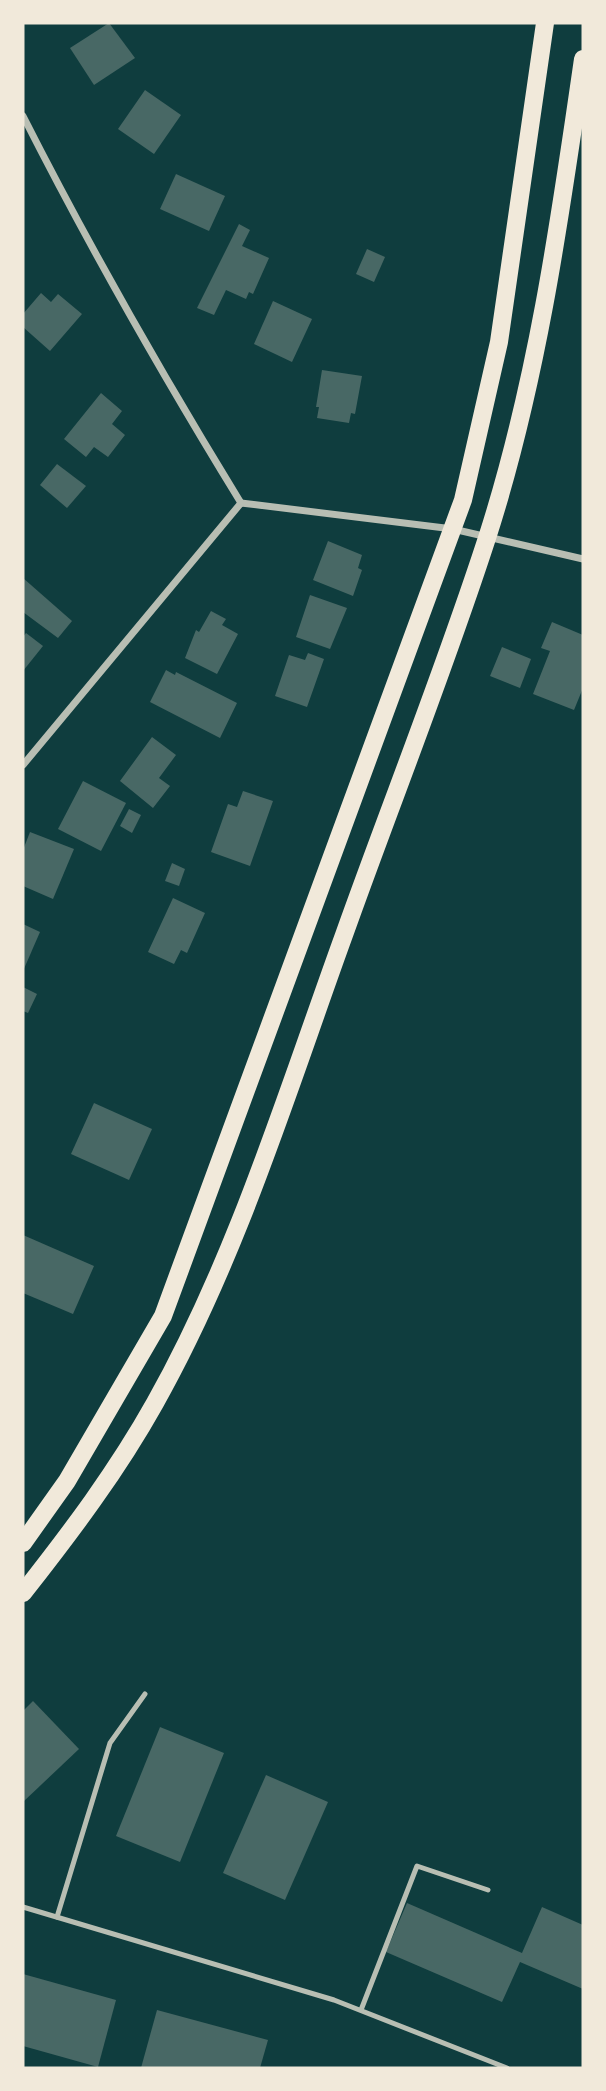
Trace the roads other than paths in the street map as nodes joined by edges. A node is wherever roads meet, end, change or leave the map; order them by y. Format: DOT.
graph roads {
  1 [pos="545,23"];
  2 [pos="583,60"];
  3 [pos="23,116"];
  4 [pos="241,503"];
  5 [pos="453,529"];
  6 [pos="488,537"];
  7 [pos="583,559"];
  8 [pos="23,765"];
  9 [pos="23,1543"];
  10 [pos="23,1593"];
  11 [pos="145,1694"];
  12 [pos="488,1890"];
  13 [pos="23,1907"];
  14 [pos="57,1917"];
  15 [pos="361,2010"];
  16 [pos="507,2068"];
  1 -- 5 [label="main road"];
  2 -- 6 [label="main road"];
  3 -- 4 [label="street"];
  4 -- 5 [label="street"];
  4 -- 8 [label="street"];
  5 -- 6 [label="street"];
  5 -- 9 [label="main road"];
  6 -- 7 [label="street"];
  6 -- 10 [label="main road"];
  11 -- 14 [label="lane"];
  12 -- 15 [label="lane"];
  13 -- 14 [label="lane"];
  14 -- 15 [label="lane"];
  15 -- 16 [label="lane"];
}
